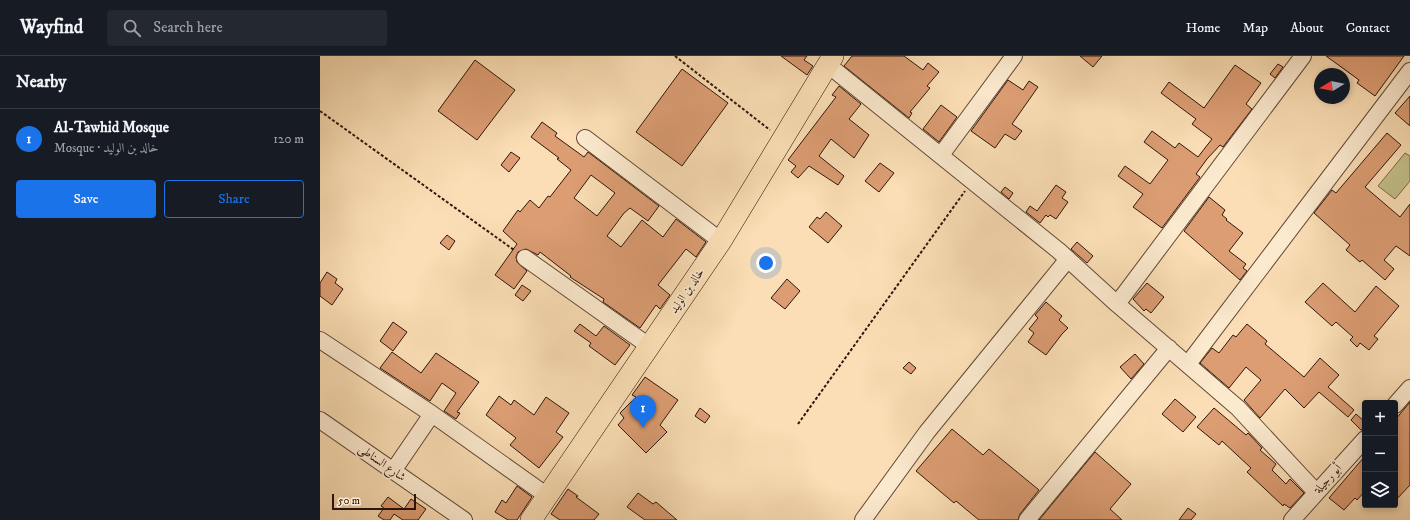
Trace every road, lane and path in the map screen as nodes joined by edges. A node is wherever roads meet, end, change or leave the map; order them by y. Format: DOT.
graph roads {
  1 [pos="675,56"];
  2 [pos="1014,56"];
  3 [pos="1303,56"];
  4 [pos="830,60"];
  5 [pos="1410,71"];
  6 [pos="320,111"];
  7 [pos="585,138"];
  8 [pos="783,140"];
  9 [pos="941,155"];
  10 [pos="973,180"];
  11 [pos="721,240"];
  12 [pos="525,258"];
  13 [pos="1068,259"];
  14 [pos="1117,304"];
  15 [pos="320,340"];
  16 [pos="649,346"];
  17 [pos="1170,348"];
  18 [pos="1188,364"];
  19 [pos="1410,388"];
  20 [pos="1398,402"];
  21 [pos="432,414"];
  22 [pos="320,420"];
  23 [pos="798,424"];
  24 [pos="1362,442"];
  25 [pos="393,471"];
  26 [pos="1316,492"];
  27 [pos="546,495"];
  28 [pos="464,520"];
  29 [pos="531,520"];
  30 [pos="864,520"];
  31 [pos="1027,520"];
  32 [pos="1292,520"];
  1 -- 8 [label="path"];
  2 -- 9 [label="street"];
  3 -- 14 [label="street"];
  4 -- 8 [label="main road, خالد بن الوليد"];
  4 -- 9 [label="street"];
  5 -- 18 [label="street"];
  6 -- 12 [label="path"];
  7 -- 11 [label="street"];
  8 -- 11 [label="main road, خالد بن الوليد"];
  9 -- 10 [label="street"];
  10 -- 13 [label="street"];
  10 -- 23 [label="path"];
  11 -- 16 [label="main road, خالد بن الوليد"];
  12 -- 16 [label="street"];
  13 -- 14 [label="street"];
  13 -- 30 [label="street"];
  14 -- 17 [label="street"];
  15 -- 21 [label="street"];
  16 -- 27 [label="main road, خالد بن الوليد"];
  17 -- 18 [label="street"];
  17 -- 31 [label="street"];
  18 -- 26 [label="street"];
  19 -- 20 [label="street"];
  21 -- 25 [label="street"];
  21 -- 27 [label="street"];
  22 -- 25 [label="street, شارع السناطى"];
  24 -- 26 [label="street, أبو رجيلة"];
  25 -- 28 [label="street, شارع السناطى"];
  26 -- 32 [label="street, أبو رجيلة"];
  27 -- 29 [label="main road, خالد بن الوليد"];
}
